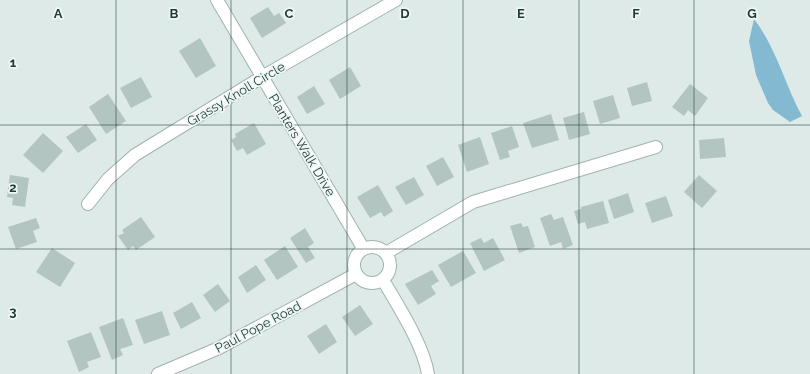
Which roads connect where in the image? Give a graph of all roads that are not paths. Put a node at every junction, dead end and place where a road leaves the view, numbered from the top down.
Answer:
1 (217, 0) edge
2 (396, 0) edge
3 (262, 77) junction
4 (656, 147) dead end
5 (88, 204) dead end
6 (363, 248) junction
7 (386, 253) junction
8 (356, 274) junction
9 (383, 280) junction
10 (158, 374) edge
11 (428, 374) edge

1 - 3 street, Planters Walk Drive
2 - 3 street, Grassy Knoll Circle
3 - 5 street, Grassy Knoll Circle
3 - 6 street, Planters Walk Drive
4 - 7 street
6 - 7 street
6 - 8 street
7 - 9 street
8 - 9 street
8 - 10 street, Paul Pope Road
9 - 11 street

